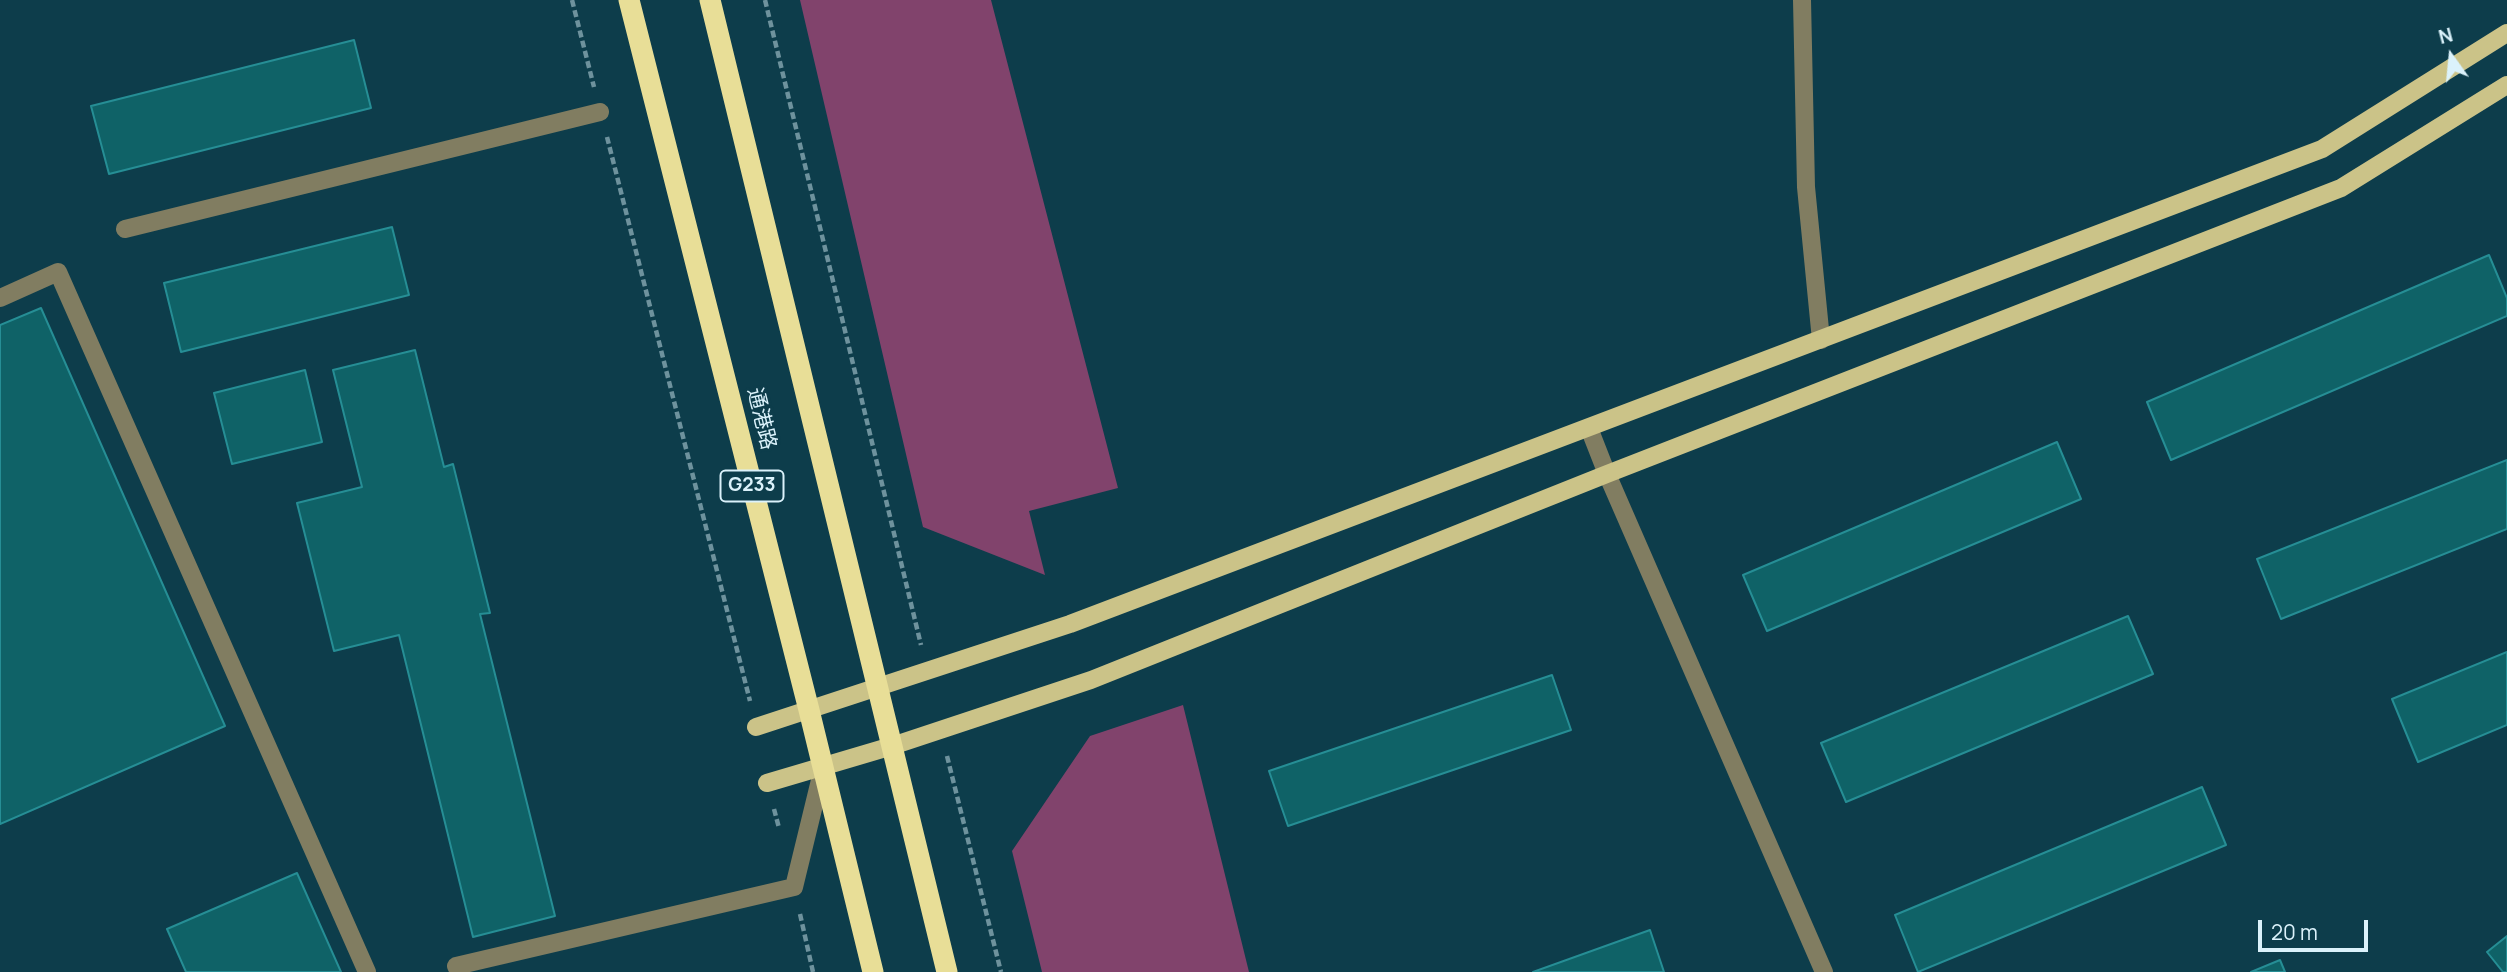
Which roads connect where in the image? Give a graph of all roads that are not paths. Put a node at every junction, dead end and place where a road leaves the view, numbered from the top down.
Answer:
1 (629, 0) edge
2 (710, 0) edge
3 (1802, 0) edge
4 (2507, 33) edge
5 (2507, 85) edge
6 (600, 112) road end
7 (125, 229) dead end
8 (0, 298) edge
9 (1821, 340) junction
10 (1589, 428) junction
11 (1607, 474) junction
12 (877, 688) junction
13 (809, 710) junction
14 (756, 727) road end
15 (892, 746) junction
16 (824, 767) junction
17 (767, 783) road end
18 (367, 972) edge
19 (459, 972) edge
20 (873, 972) edge
21 (947, 972) edge
22 (1824, 972) edge

1 - 13 highway, 通港路 / G233
2 - 12 highway
3 - 9 street
4 - 9 main road
5 - 11 main road
6 - 7 street
8 - 18 street
9 - 10 main road
10 - 11 street
10 - 12 main road
11 - 15 main road
11 - 22 street
12 - 13 main road
12 - 15 highway
13 - 14 main road
13 - 16 highway, 通港路 / G233
15 - 16 main road
15 - 21 highway
16 - 17 main road
16 - 19 street
16 - 20 highway, 通港路 / G233

